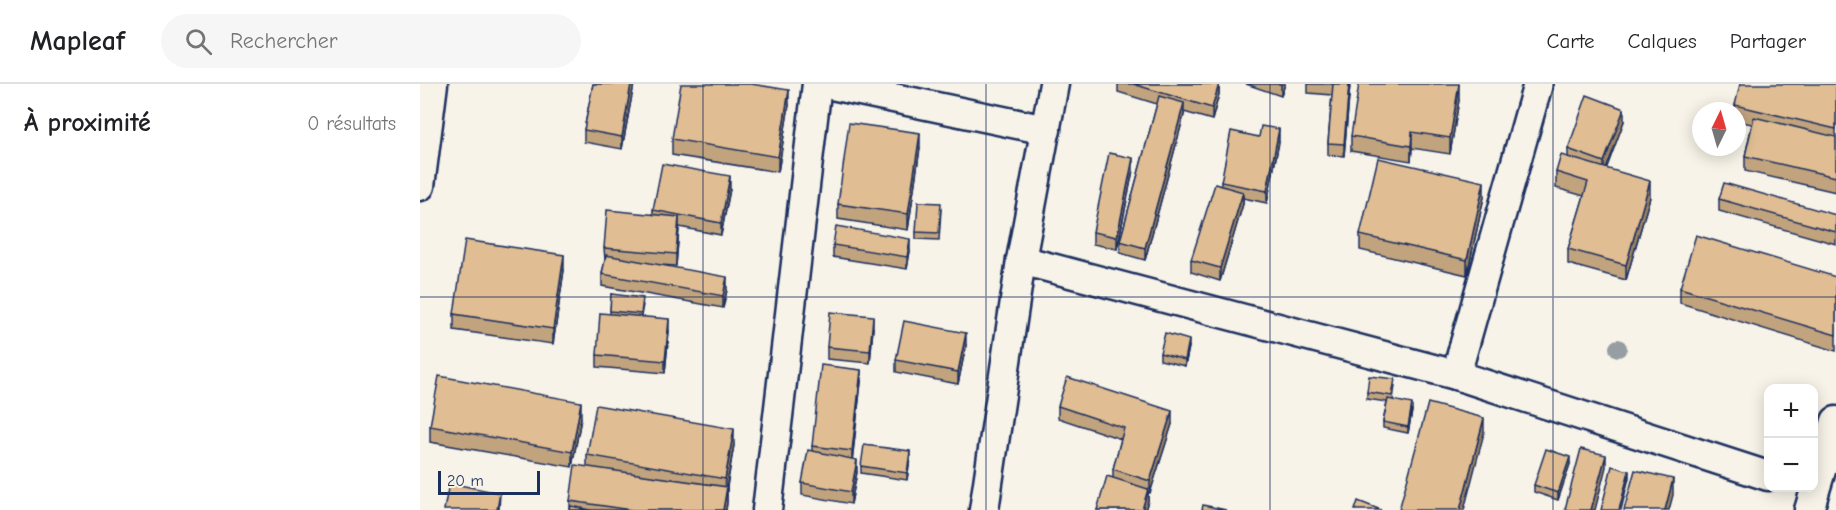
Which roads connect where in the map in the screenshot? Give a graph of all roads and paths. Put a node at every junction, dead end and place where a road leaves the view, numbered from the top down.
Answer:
1 (433, 84) edge
2 (817, 84) edge
3 (827, 84) edge
4 (1054, 84) edge
5 (1539, 84) edge
6 (1046, 130) junction
7 (420, 186) edge
8 (1021, 260) junction
9 (1456, 375) junction
10 (1836, 422) edge
11 (1764, 475) edge
12 (1816, 496) edge
13 (767, 510) edge
14 (984, 510) edge

1 - 7 street
2 - 13 street
3 - 6 street
4 - 6 street
5 - 9 street
6 - 8 street
8 - 9 street
8 - 14 street
9 - 11 street
10 - 12 street

